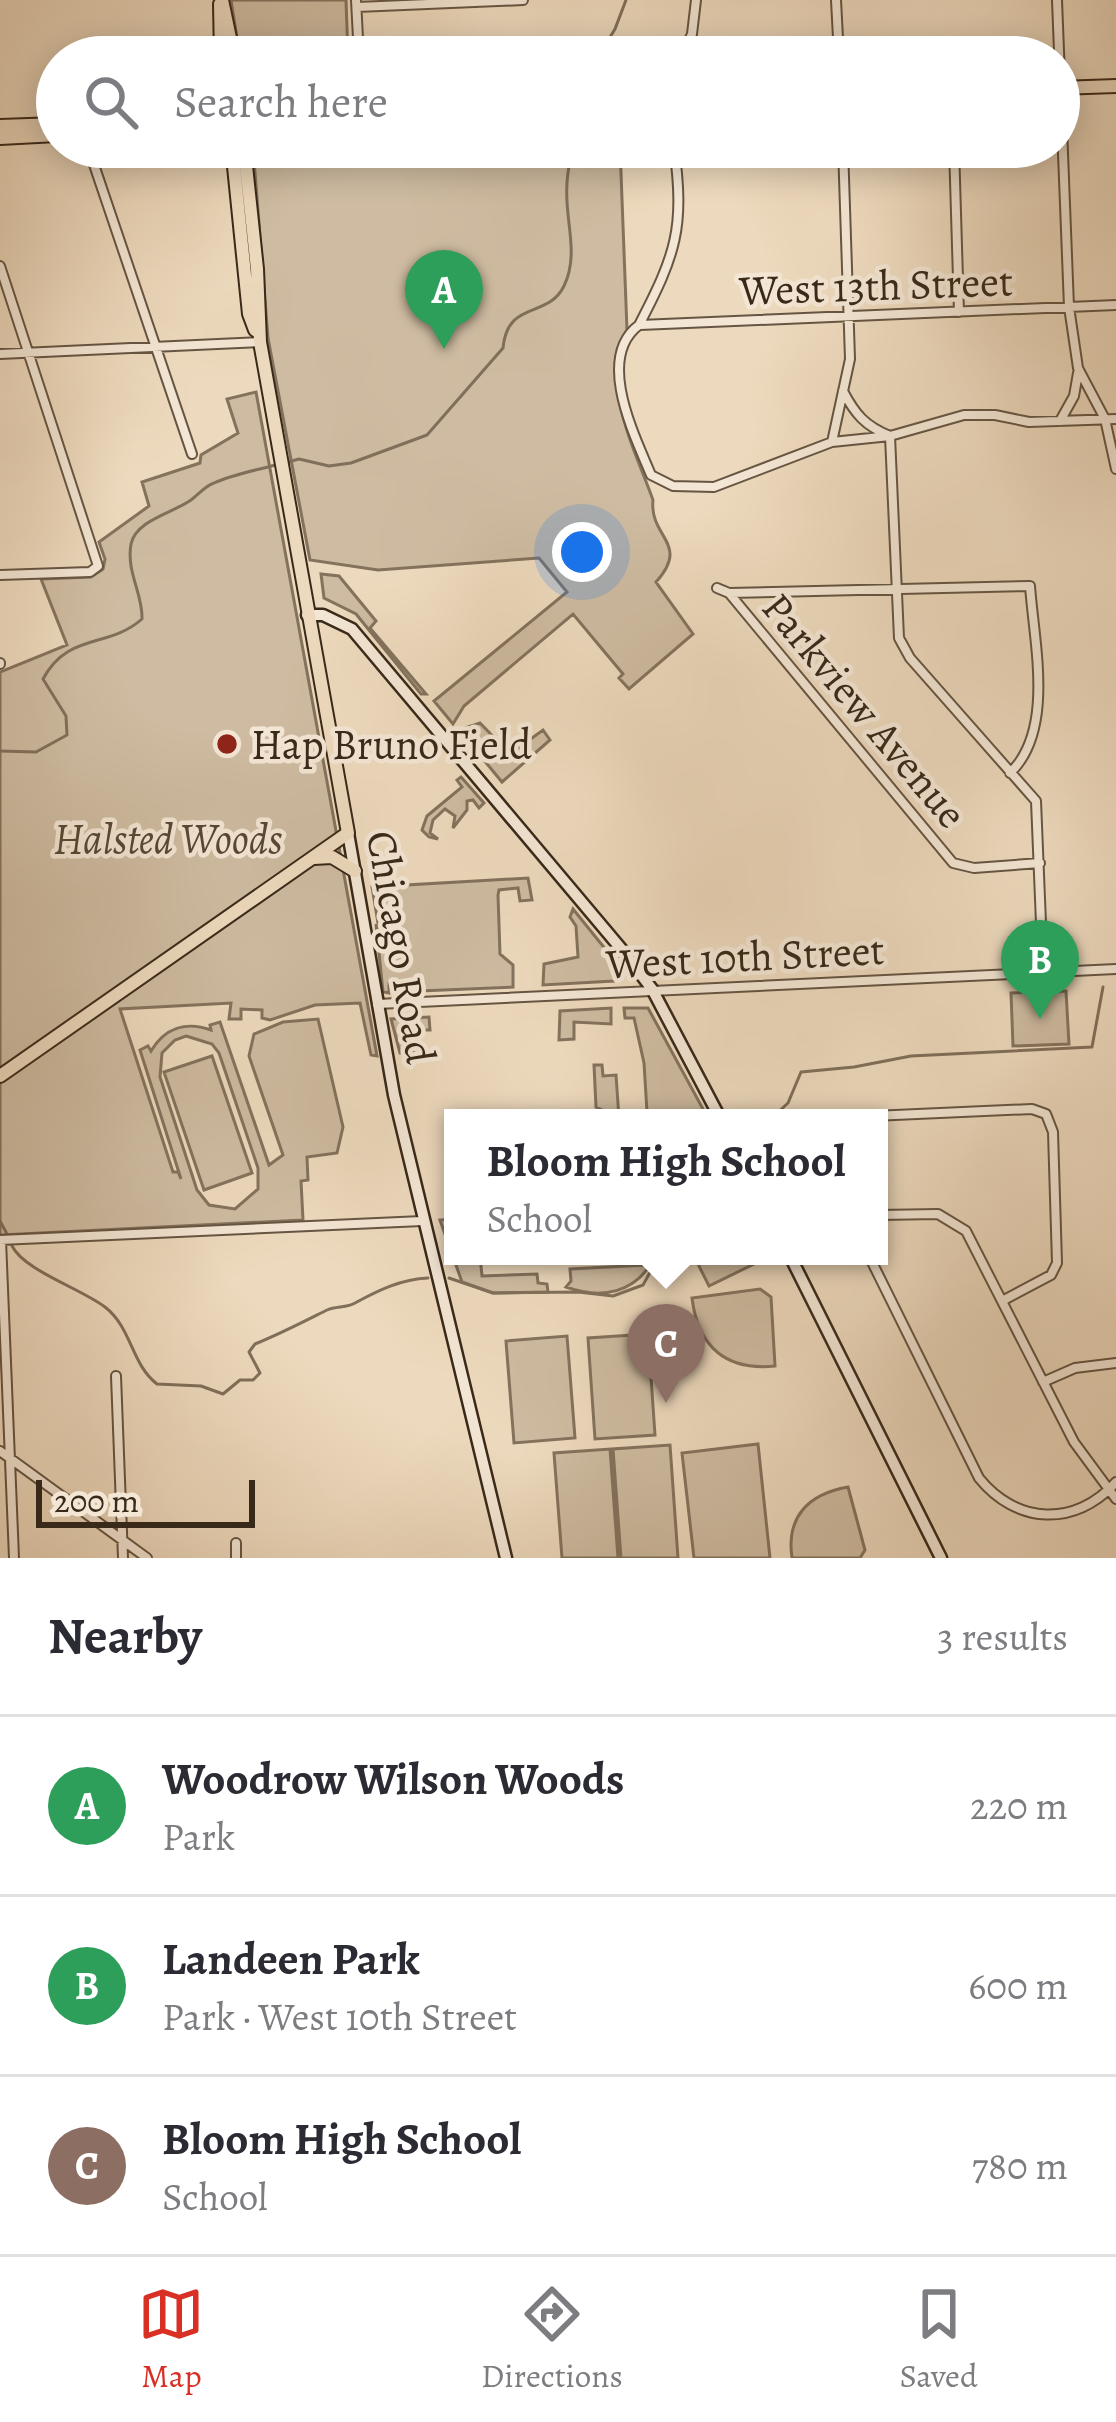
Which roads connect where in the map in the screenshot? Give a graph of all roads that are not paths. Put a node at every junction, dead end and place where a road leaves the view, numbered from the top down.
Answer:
1 (221, 0) edge
2 (523, 0) edge
3 (696, 0) edge
4 (836, 0) edge
5 (1057, 0) edge
6 (356, 4) edge
7 (221, 36) edge
8 (229, 36) edge
9 (358, 36) edge
10 (691, 36) edge
11 (838, 36) edge
12 (1058, 36) edge
13 (1116, 86) edge
14 (1080, 87) edge
15 (36, 125) edge
16 (0, 126) edge
17 (36, 137) edge
18 (0, 138) edge
19 (95, 168) edge
20 (234, 168) edge
21 (246, 168) edge
22 (677, 168) edge
23 (844, 168) edge
24 (955, 168) edge
25 (1064, 168) edge
26 (0, 266) edge
27 (1116, 305) edge
28 (1070, 307) junction
29 (959, 312) junction
30 (848, 316) junction
31 (639, 325) junction
32 (260, 342) junction
33 (156, 348) junction
34 (30, 353) junction
35 (0, 355) edge
36 (1078, 368) junction
37 (843, 391) junction
38 (1110, 419) edge
39 (1060, 421) junction
40 (890, 436) junction
41 (832, 442) junction
42 (191, 454) dead end
43 (1116, 469) edge
44 (0, 575) edge
45 (717, 588) dead end
46 (898, 590) junction
47 (729, 593) junction
48 (308, 615) junction
49 (1010, 773) junction
50 (348, 833) junction
51 (313, 858) junction
52 (1040, 863) junction
53 (355, 871) junction
54 (1116, 969) edge
55 (1043, 972) junction
56 (652, 989) junction
57 (377, 1004) junction
58 (0, 1076) edge
59 (715, 1109) edge
60 (888, 1115) edge
61 (888, 1215) edge
62 (422, 1221) junction
63 (0, 1240) edge
64 (794, 1265) edge
65 (873, 1265) edge
66 (1002, 1301) junction
67 (1116, 1363) edge
68 (116, 1376) dead end
69 (1043, 1382) junction
70 (0, 1451) edge
71 (10, 1458) junction
72 (1114, 1490) edge
73 (123, 1541) junction
74 (236, 1543) dead end
75 (14, 1558) edge
76 (123, 1558) edge
77 (147, 1558) edge
78 (236, 1558) edge
79 (506, 1558) edge
80 (941, 1558) edge

1 - 7 main road
1 - 8 main road
2 - 6 street
3 - 10 street
4 - 11 street
5 - 12 street
6 - 9 street
13 - 14 main road
15 - 16 main road
17 - 18 main road
19 - 33 street
20 - 32 main road, Chicago Road
21 - 32 main road, Chicago Road
22 - 31 street
23 - 30 street
24 - 29 street
25 - 28 street
26 - 34 street
27 - 28 street, West 13th Street
28 - 29 street, West 13th Street
28 - 36 street
29 - 30 street, West 13th Street
30 - 31 street, West 13th Street
30 - 37 street
31 - 41 street
32 - 33 street
32 - 48 main road, Chicago Road
33 - 34 street
33 - 42 street
34 - 35 street
34 - 44 street
36 - 38 street
36 - 39 street
37 - 40 street
37 - 41 street
38 - 39 street
38 - 43 street
39 - 40 street
40 - 41 street
40 - 46 street
45 - 47 street, Parkview Avenue
46 - 47 street
46 - 49 street
46 - 49 street
47 - 52 street, Parkview Avenue
48 - 50 main road, Chicago Road
48 - 56 main road
49 - 52 street
50 - 51 main road
50 - 53 main road, Chicago Road
51 - 53 main road
51 - 58 main road
52 - 55 street
53 - 57 main road, Chicago Road
54 - 55 street, West 10th Street
55 - 56 street, West 10th Street
56 - 57 street, West 10th Street
56 - 59 main road
57 - 62 main road, Chicago Road
60 - 66 street
61 - 66 street
62 - 63 street
62 - 79 main road, Chicago Road
63 - 71 street
64 - 80 main road
65 - 72 street
66 - 69 street
67 - 69 street
68 - 73 street
69 - 72 street
70 - 71 street
71 - 73 street
71 - 75 street
73 - 76 street
73 - 77 street
74 - 78 street

